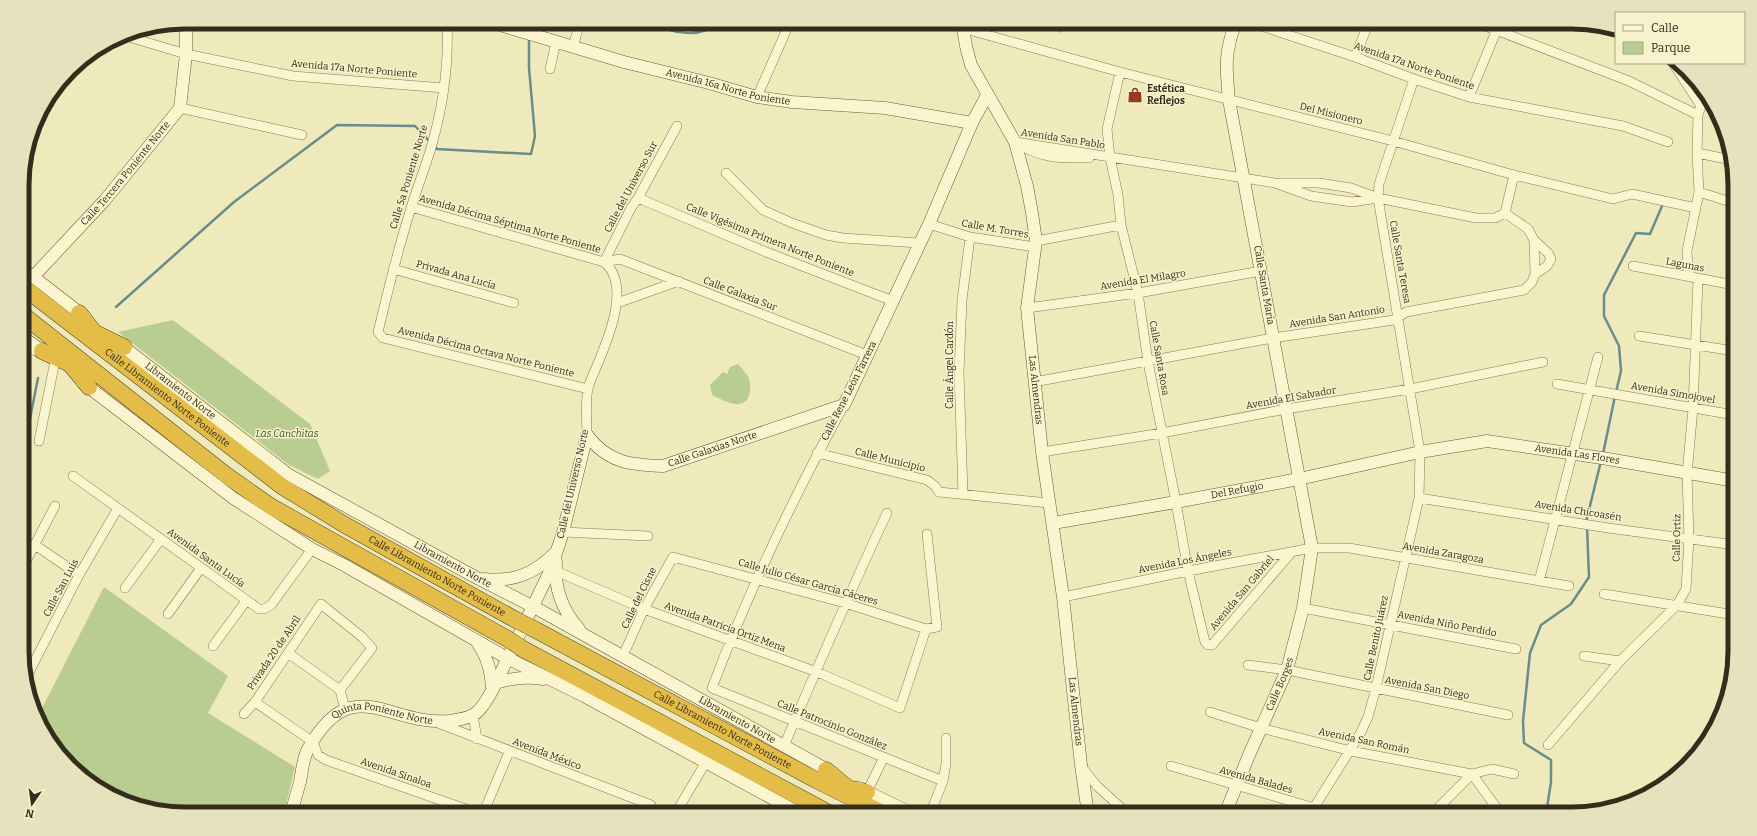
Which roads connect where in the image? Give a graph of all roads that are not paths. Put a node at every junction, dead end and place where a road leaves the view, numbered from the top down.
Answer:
1 (186, 29) edge
2 (447, 29) edge
3 (512, 29) edge
4 (578, 29) edge
5 (787, 29) edge
6 (963, 29) edge
7 (975, 29) edge
8 (1233, 29) edge
9 (1270, 29) edge
10 (1366, 29) edge
11 (1492, 29) edge
12 (1497, 31) junction
13 (132, 38) edge
14 (556, 42) junction
15 (573, 47) junction
16 (186, 54) junction
17 (1355, 57) junction
18 (550, 69) dead end
19 (1120, 72) junction
20 (1679, 72) edge
21 (1414, 79) junction
22 (444, 88) junction
23 (987, 95) junction
24 (757, 97) junction
25 (1469, 97) junction
26 (1229, 100) junction
27 (180, 108) junction
28 (1698, 115) junction
29 (972, 123) junction
30 (677, 126) dead end
31 (302, 136) dead end
32 (1393, 140) junction
33 (1015, 142) junction
34 (1668, 142) dead end
35 (1697, 153) junction
36 (1110, 157) junction
37 (1726, 159) edge
38 (726, 173) dead end
39 (1514, 175) junction
40 (1243, 177) junction
41 (1275, 183) junction
42 (1699, 192) junction
43 (638, 198) junction
44 (1378, 198) junction
45 (1728, 201) edge
46 (411, 207) junction
47 (1696, 208) junction
48 (1505, 213) junction
49 (929, 224) junction
50 (1121, 224) junction
51 (970, 238) junction
52 (1534, 240) junction
53 (919, 243) junction
54 (1036, 244) junction
55 (604, 262) junction
56 (1633, 266) dead end
57 (393, 269) junction
58 (1261, 270) junction
59 (1535, 274) junction
60 (1694, 278) junction
61 (29, 281) edge
62 (679, 281) junction
63 (29, 283) edge
64 (29, 283) edge
65 (1728, 284) edge
66 (1138, 294) junction
67 (893, 301) junction
68 (514, 303) dead end
69 (617, 303) junction
70 (1027, 308) junction
71 (79, 313) junction
72 (60, 316) junction
73 (1399, 317) junction
74 (29, 319) edge
75 (94, 332) junction
76 (50, 335) junction
77 (379, 335) joint
78 (1638, 336) dead end
79 (1273, 338) junction
80 (29, 341) edge
81 (1696, 345) junction
82 (1728, 350) edge
83 (29, 351) edge
84 (42, 351) junction
85 (119, 352) junction
86 (867, 356) junction
87 (1598, 357) dead end
88 (63, 362) junction
89 (1148, 362) junction
90 (1543, 362) dead end
91 (104, 379) junction
92 (1034, 382) junction
93 (1557, 384) dead end
94 (89, 387) joint
95 (588, 389) junction
96 (1410, 389) junction
97 (1590, 390) junction
98 (844, 405) junction
99 (1694, 408) junction
100 (1286, 409) junction
101 (1728, 414) edge
102 (1162, 433) junction
103 (587, 435) junction
104 (39, 441) dead end
105 (1042, 452) junction
106 (1420, 452) junction
107 (817, 453) junction
108 (1572, 454) junction
109 (1687, 474) junction
110 (73, 476) dead end
111 (1299, 479) junction
112 (1728, 480) edge
113 (963, 494) junction
114 (1419, 498) junction
115 (1176, 502) junction
116 (1049, 503) junction
117 (55, 506) dead end
118 (118, 508) junction
119 (886, 513) dead end
120 (1554, 518) junction
121 (1053, 523) junction
122 (563, 532) junction
123 (927, 534) dead end
124 (648, 536) dead end
125 (1689, 538) junction
126 (161, 539) junction
127 (1728, 544) edge
128 (35, 545) junction
129 (1312, 548) junction
130 (312, 549) junction
131 (1291, 553) junction
132 (29, 556) edge
133 (673, 557) joint
134 (1405, 558) junction
135 (201, 568) junction
136 (550, 568) junction
137 (1188, 571) junction
138 (79, 575) junction
139 (477, 578) junction
140 (756, 579) junction
141 (1539, 581) junction
142 (1570, 586) dead end
143 (125, 588) dead end
144 (1604, 594) dead end
145 (1063, 597) junction
146 (246, 601) junction
147 (845, 603) junction
148 (1677, 605) junction
149 (534, 607) junction
150 (1303, 608) junction
151 (644, 609) junction
152 (168, 614) dead end
153 (1728, 614) edge
154 (1390, 624) junction
155 (926, 629) junction
156 (583, 634) junction
157 (730, 640) junction
158 (477, 641) junction
159 (1208, 645) joint
160 (213, 646) dead end
161 (626, 649) dead end
162 (1516, 649) dead end
163 (288, 653) junction
164 (1584, 656) dead end
165 (507, 658) junction
166 (1620, 661) junction
167 (1248, 665) dead end
168 (1287, 670) junction
169 (30, 671) edge
170 (817, 672) junction
171 (552, 680) junction
172 (494, 687) junction
173 (712, 688) joint
174 (1376, 688) junction
175 (340, 690) junction
176 (255, 702) junction
177 (345, 709) junction
178 (1210, 712) dead end
179 (244, 714) dead end
180 (474, 715) junction
181 (1508, 715) dead end
182 (436, 722) junction
183 (794, 722) junction
184 (1261, 728) junction
185 (946, 738) dead end
186 (477, 739) junction
187 (313, 742) junction
188 (1548, 745) dead end
189 (784, 746) junction
190 (1351, 750) junction
191 (509, 752) junction
192 (884, 758) junction
193 (706, 762) junction
194 (1081, 765) junction
195 (1171, 766) dead end
196 (1472, 774) junction
197 (1514, 774) dead end
198 (821, 775) junction
199 (943, 781) junction
200 (1236, 786) junction
201 (867, 799) junction
202 (651, 805) dead end
203 (293, 807) edge
204 (460, 807) edge
205 (486, 807) edge
206 (679, 807) edge
207 (803, 807) edge
208 (803, 807) edge
209 (876, 807) edge
210 (891, 807) edge
211 (933, 807) edge
212 (1087, 807) edge
213 (1120, 807) edge
214 (1228, 807) edge
215 (1300, 807) edge
216 (1315, 807) edge
217 (1439, 807) edge
218 (1496, 807) edge

1 - 16 street
2 - 22 street, Calle 5a Poniente Norte
3 - 14 street, Avenida 16a Norte Poniente
4 - 15 street
5 - 24 street
6 - 23 street, Las Almendras
7 - 19 street, Del Misionero
8 - 26 street, Calle Santa María
9 - 17 street, Avenida 17a Norte Poniente
10 - 17 street
11 - 12 street
12 - 25 street
12 - 28 street
13 - 16 street, Avenida 17a Norte Poniente
14 - 15 street, Avenida 16a Norte Poniente
14 - 18 street
15 - 24 street, Avenida 16a Norte Poniente
16 - 22 street, Avenida 17a Norte Poniente
16 - 27 street
17 - 21 street, Avenida 17a Norte Poniente
19 - 26 street, Del Misionero
19 - 36 street, Calle Santa Rosa
20 - 28 street, Calle Ortiz
21 - 25 street, Avenida 17a Norte Poniente
21 - 32 street, Calle Santa Teresa
22 - 46 street, Calle 5a Poniente Norte
23 - 29 street, Calle Rene León Farrera
23 - 33 street, Las Almendras
24 - 29 street, Avenida 16a Norte Poniente
25 - 34 street, Avenida 17a Norte Poniente
26 - 32 street, Del Misionero
26 - 40 street, Calle Santa María
27 - 31 street
27 - 61 street, Calle Tercera Poniente Norte
28 - 35 street, Calle Ortiz
29 - 49 street, Calle Rene León Farrera
30 - 43 street, Calle del Universo Sur
32 - 39 street, Del Misionero
32 - 44 street, Calle Santa Teresa
33 - 36 street, Avenida San Pablo
33 - 54 street, Las Almendras
35 - 37 street
35 - 42 street, Calle Ortiz
36 - 40 street, Avenida San Pablo
36 - 50 street, Calle Santa Rosa
38 - 53 street
39 - 47 street, Del Misionero
39 - 48 street
40 - 41 street, Avenida San Pablo
40 - 58 street, Calle Santa María
41 - 44 street, Avenida San Pablo
41 - 44 street, Avenida San Pablo
42 - 45 street
42 - 47 street, Calle Ortiz
43 - 55 street, Calle del Universo Sur
43 - 67 street, Calle Vigésima Primera Norte Poniente
44 - 48 street, Avenida San Pablo
44 - 73 street, Calle Santa Teresa
46 - 55 street, Avenida Décima Séptima Norte Poniente
46 - 57 street, Calle 5a Poniente Norte
47 - 60 street, Calle Ortiz
48 - 52 street
49 - 51 street, Calle M. Torres
49 - 53 street, Calle Rene León Farrera
50 - 54 street, Calle M. Torres
50 - 66 street, Calle Santa Rosa
51 - 54 street, Calle M. Torres
51 - 113 street, Calle Ángel Cardón
52 - 59 street
52 - 59 street
53 - 67 street, Calle Rene León Farrera
54 - 70 street, Las Almendras
55 - 62 street, Calle Galaxia Sur
55 - 69 street
56 - 60 street, Lagunas
57 - 68 street, Privada Ana Lucía
57 - 77 street, Calle 5a Poniente Norte
58 - 66 street, Avenida El Milagro
58 - 79 street, Calle Santa María
59 - 73 street, Avenida San Antonio
60 - 65 street, Lagunas
60 - 81 street, Calle Ortiz
62 - 69 street
62 - 86 street, Calle Galaxia Sur
63 - 71 street, Libramiento Norte
64 - 72 highway, Calle Libramiento Norte Poniente
66 - 70 street, Avenida El Milagro
66 - 89 street, Calle Santa Rosa
67 - 86 street, Calle Rene León Farrera
69 - 95 street, Calle del Universo Norte
70 - 92 street, Las Almendras
71 - 75 highway
71 - 85 street, Libramiento Norte
72 - 75 highway
72 - 85 highway, Calle Libramiento Norte Poniente
73 - 79 street, Avenida San Antonio
73 - 96 street, Calle Santa Teresa
74 - 76 highway
75 - 85 highway
76 - 88 highway
76 - 91 highway
77 - 95 street, Avenida Décima Octava Norte Poniente
78 - 81 street
79 - 89 street, Avenida San Antonio
79 - 100 street, Calle Santa María
80 - 84 street
81 - 82 street
81 - 99 street, Calle Ortiz
83 - 84 street
84 - 88 highway
85 - 139 street, Libramiento Norte
85 - 198 highway, Calle Libramiento Norte Poniente, bridge
86 - 98 street, Calle Rene León Farrera
87 - 97 street
88 - 91 highway
88 - 94 highway
88 - 104 street
89 - 92 street, Avenida San Antonio
89 - 102 street, Calle Santa Rosa
90 - 96 street, Avenida El Salvador
91 - 207 highway, bridge
92 - 105 street, Las Almendras
93 - 97 street, Avenida Simojovel
94 - 130 street
95 - 103 street, Calle del Universo Norte
96 - 100 street, Avenida El Salvador
96 - 106 street, Calle Santa Teresa
97 - 99 street, Avenida Simojovel
97 - 108 street
98 - 103 street, Calle Galaxias Norte
98 - 107 street, Calle Rene León Farrera
99 - 101 street, Avenida Simojovel
99 - 109 street, Calle Ortiz
100 - 102 street, Avenida El Salvador
100 - 111 street, Calle Santa María
102 - 105 street, Avenida El Salvador
102 - 115 street, Calle Santa Rosa
103 - 122 street, Calle del Universo Norte
105 - 116 street, Las Almendras
106 - 108 street, Avenida Las Flores
106 - 111 street, Del Refugio
106 - 114 street, Calle Benito Juárez
107 - 113 street, Calle Municipio
107 - 140 street, Calle Rene León Farrera
108 - 109 street, Avenida Las Flores
108 - 120 street
109 - 112 street, Avenida Las Flores
109 - 125 street, Calle Ortiz
110 - 118 street, Avenida Santa Lucía
111 - 115 street, Del Refugio
111 - 129 street, Calle Santa María
113 - 116 street, Calle Municipio
114 - 120 street, Avenida Chicoasén
114 - 134 street, Calle Benito Juárez
115 - 121 street, Del Refugio
115 - 137 street, Calle Santa Rosa
116 - 121 street, Las Almendras
117 - 128 street
118 - 126 street, Avenida Santa Lucía
118 - 138 street, Calle San Luis
119 - 147 street
120 - 125 street, Avenida Chicoasén
120 - 141 street
121 - 145 street, Las Almendras
122 - 124 street
122 - 136 street, Calle del Universo Norte
123 - 155 street, Calle Julio César García Cáceres
125 - 127 street, Avenida Chicoasén
125 - 148 street, Calle Ortiz
126 - 135 street, Avenida Santa Lucía
126 - 143 street
128 - 132 street
128 - 138 street
129 - 131 street, Avenida Los Ángeles
129 - 134 street, Avenida Zaragoza
129 - 150 street, Calle Borges
130 - 146 street, Avenida Santa Lucía
130 - 158 street
131 - 137 street, Avenida Los Ángeles
131 - 159 street, Avenida San Gabriel
133 - 140 street, Calle Julio César García Cáceres
133 - 151 street, Calle del Cisne
134 - 141 street, Avenida Zaragoza
134 - 154 street, Calle Benito Juárez
135 - 146 street, Avenida Santa Lucía
135 - 152 street
136 - 139 street
136 - 149 street, Calle del Universo Norte
136 - 151 street, Avenida Patricia Ortiz Mena
136 - 156 street
137 - 145 street, Avenida Los Ángeles
137 - 159 street, Calle Santa Rosa
138 - 169 street, Calle San Luis
139 - 149 street, Libramiento Norte
140 - 147 street, Calle Julio César García Cáceres
140 - 157 street, Calle Rene León Farrera
141 - 142 street, Avenida Zaragoza
144 - 148 street
145 - 194 street, Las Almendras
146 - 160 street
147 - 155 street, Calle Julio César García Cáceres
147 - 170 street
148 - 153 street
148 - 166 street, Calle Ortiz
149 - 156 street, Libramiento Norte
149 - 165 street, Calle del Universo Norte
150 - 154 street, Avenida Niño Perdido
150 - 168 street, Calle Borges
151 - 157 street, Avenida Patricia Ortiz Mena
151 - 161 street, Calle del Cisne
154 - 162 street, Avenida Niño Perdido
154 - 174 street, Calle Benito Juárez
155 - 170 street, Avenida Patricia Ortiz Mena
156 - 189 street, Libramiento Norte
157 - 170 street, Avenida Patricia Ortiz Mena
157 - 173 street, Calle Rene León Farrera
158 - 165 street
158 - 172 street
163 - 175 street
163 - 175 street, Privada 20 de Abril
163 - 176 street, Privada 20 de Abril
164 - 166 street
165 - 171 street
165 - 172 street
166 - 188 street, Calle Ortiz
167 - 168 street, Avenida San Diego
168 - 174 street, Avenida San Diego
168 - 184 street, Calle Borges
170 - 183 street
171 - 172 street
171 - 193 street
172 - 180 street
173 - 183 street, Calle Patrocinio González
174 - 181 street, Avenida San Diego
174 - 190 street, Calle Benito Juárez
175 - 177 street
176 - 179 street, Privada 20 de Abril
176 - 187 street
177 - 182 street, Quinta Poniente Norte
177 - 187 street, Quinta Poniente Norte
178 - 184 street, Avenida San Román
180 - 182 street, Quinta Poniente Norte
180 - 186 street
182 - 186 street, Avenida México
183 - 189 street
183 - 192 street, Calle Patrocinio González
184 - 190 street, Avenida San Román
184 - 200 street, Calle Borges
185 - 199 street
186 - 191 street, Avenida México
187 - 203 street, Quinta Poniente Norte
187 - 204 street, Avenida Sinaloa
189 - 198 street, Libramiento Norte
190 - 196 street, Avenida San Román
190 - 216 street, Calle Benito Juárez
191 - 202 street, Avenida México
191 - 205 street
192 - 199 street, Calle Patrocinio González
192 - 201 street
193 - 206 street
193 - 208 street
194 - 212 street, Las Almendras
194 - 213 street
195 - 200 street, Avenida Balades
196 - 197 street, Avenida San Román
196 - 217 street
196 - 218 street
198 - 201 highway, Calle Libramiento Norte Poniente
198 - 201 highway
199 - 211 street
200 - 214 street, Calle Borges
200 - 215 street, Avenida Balades
201 - 209 highway, Calle Libramiento Norte Poniente
201 - 210 street

